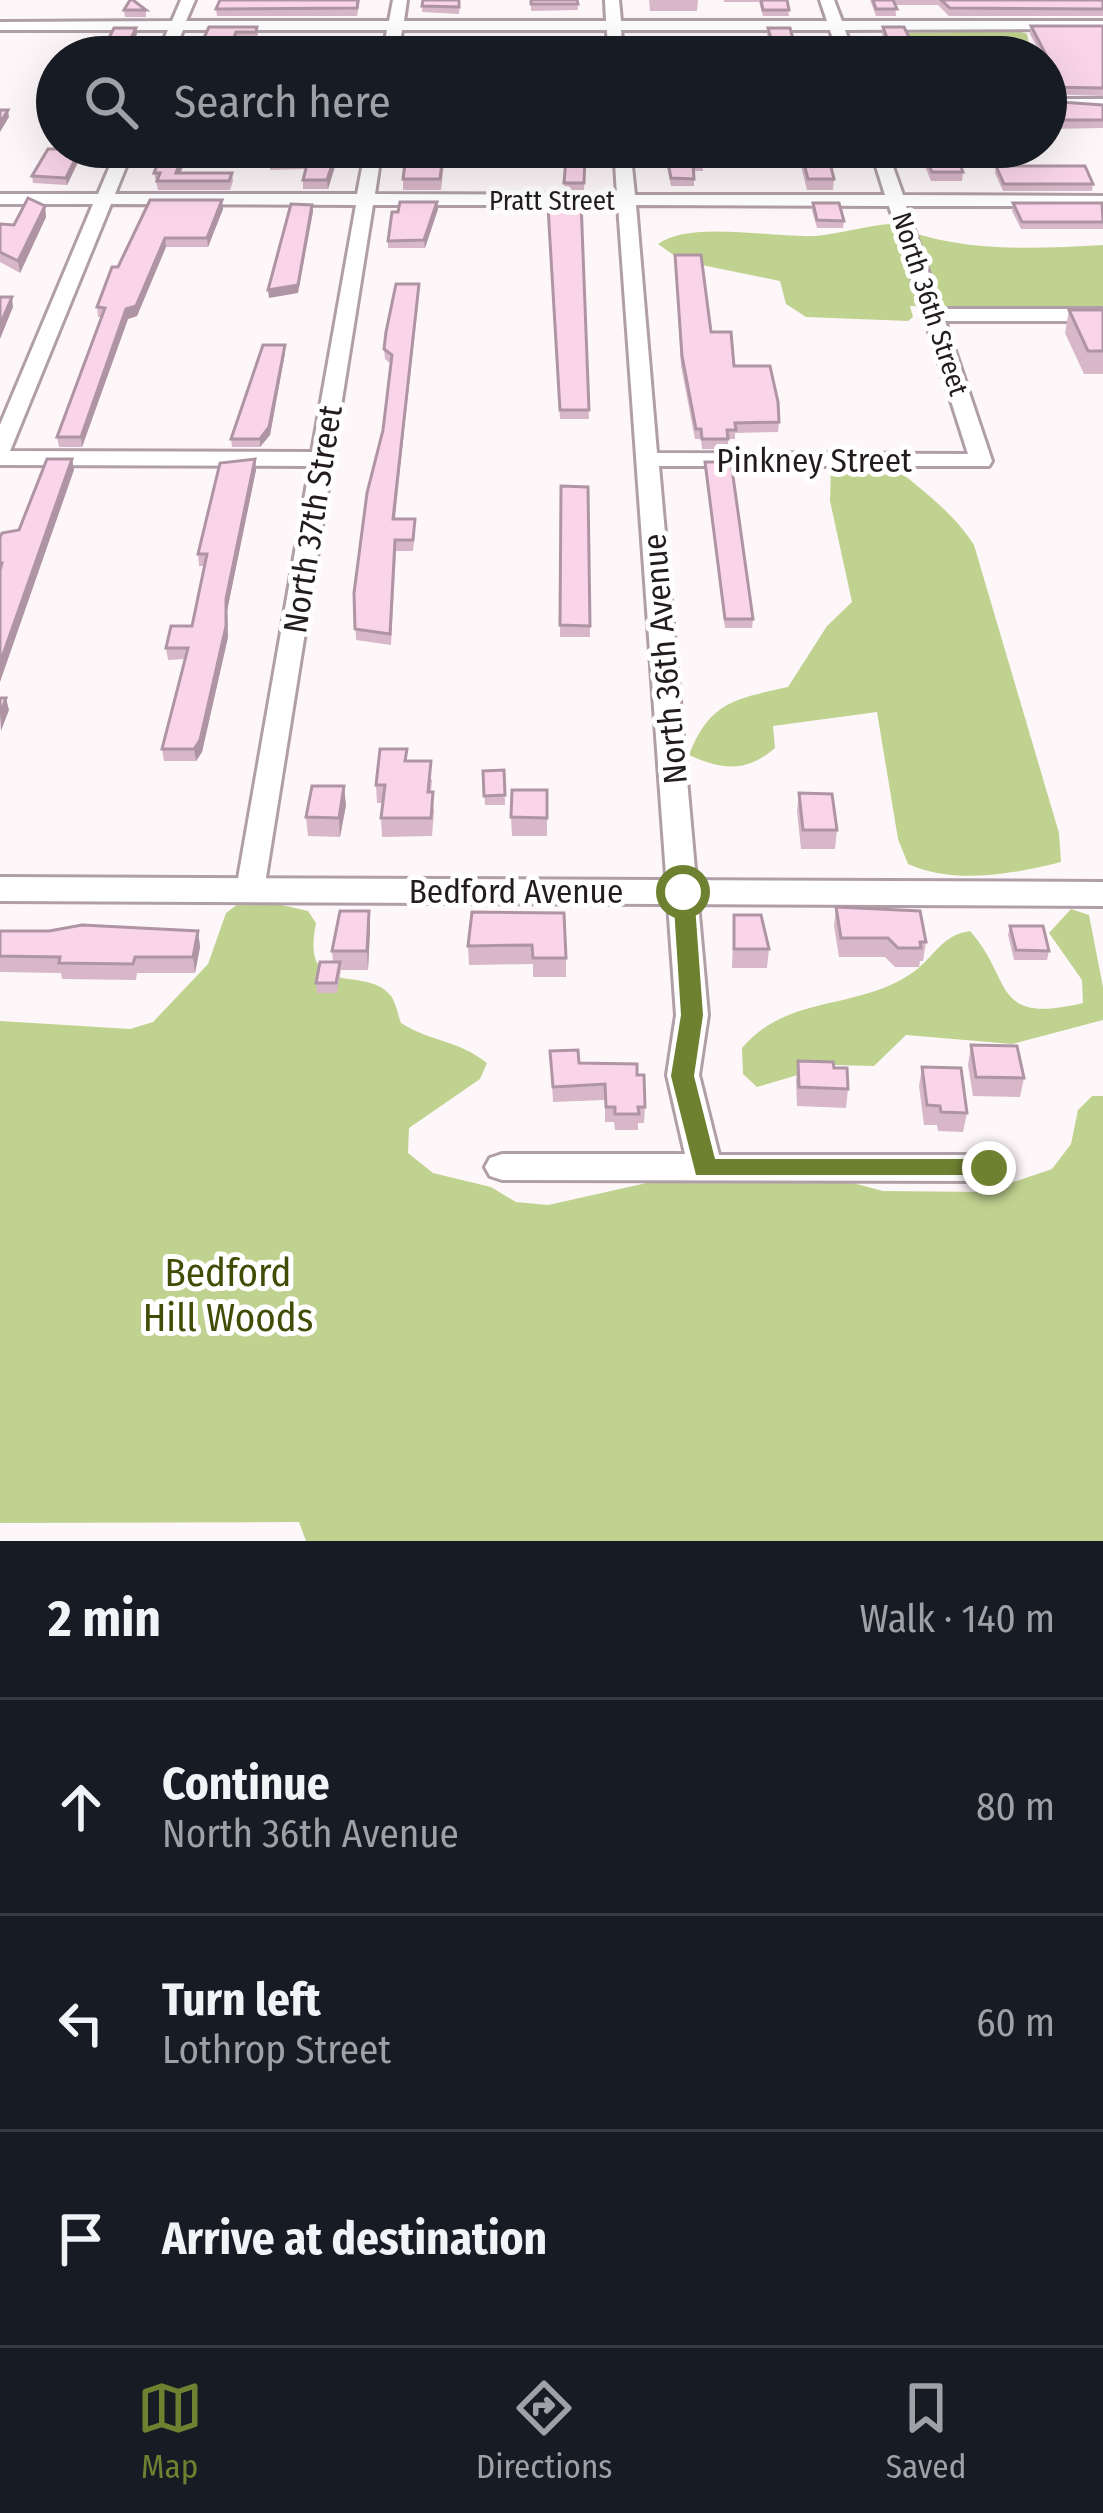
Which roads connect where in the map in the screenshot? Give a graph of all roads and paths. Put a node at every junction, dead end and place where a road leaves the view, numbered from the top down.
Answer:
1 (188, 0) edge
2 (400, 0) edge
3 (612, 0) edge
4 (827, 0) edge
5 (0, 26) edge
6 (177, 26) junction
7 (395, 26) junction
8 (836, 26) junction
9 (1103, 26) edge
10 (614, 27) junction
11 (173, 36) edge
12 (393, 36) edge
13 (615, 36) edge
14 (840, 36) edge
15 (1067, 104) edge
16 (1103, 104) edge
17 (117, 168) edge
18 (370, 168) edge
19 (624, 168) edge
20 (885, 168) edge
21 (0, 199) edge
22 (104, 199) junction
23 (364, 200) junction
24 (626, 201) junction
25 (896, 201) junction
26 (1103, 201) edge
27 (933, 315) junction
28 (1103, 315) edge
29 (0, 454) edge
30 (322, 459) junction
31 (647, 460) junction
32 (981, 461) joint
33 (0, 889) edge
34 (250, 890) junction
35 (683, 892) junction
36 (1103, 894) edge
37 (502, 1168) dead end
38 (705, 1168) junction
39 (989, 1168) dead end

1 - 6 street
2 - 7 street
3 - 10 street
4 - 8 street
5 - 6 street
6 - 7 street
6 - 11 street
7 - 10 street
7 - 12 street
8 - 9 street
8 - 10 street
8 - 14 street
10 - 13 street
15 - 16 street
17 - 22 street
18 - 23 street, North 37th Street
19 - 24 street, North 36th Avenue
20 - 25 street, North 36th Street
21 - 22 street, Pratt Street
22 - 23 street, Pratt Street
22 - 29 street
23 - 24 street, Pratt Street
23 - 30 street, North 37th Street
24 - 25 street, Pratt Street
24 - 31 street, North 36th Avenue
25 - 26 street, Pratt Street
25 - 27 street, North 36th Street
27 - 28 street
27 - 32 street, North 36th Street
29 - 30 street
30 - 34 street, North 37th Street
31 - 32 street, Pinkney Street
31 - 35 street, North 36th Avenue
33 - 34 street, Bedford Avenue
34 - 35 street, Bedford Avenue
35 - 36 street, Bedford Avenue
35 - 38 street, North 36th Avenue
37 - 38 street
38 - 39 street

